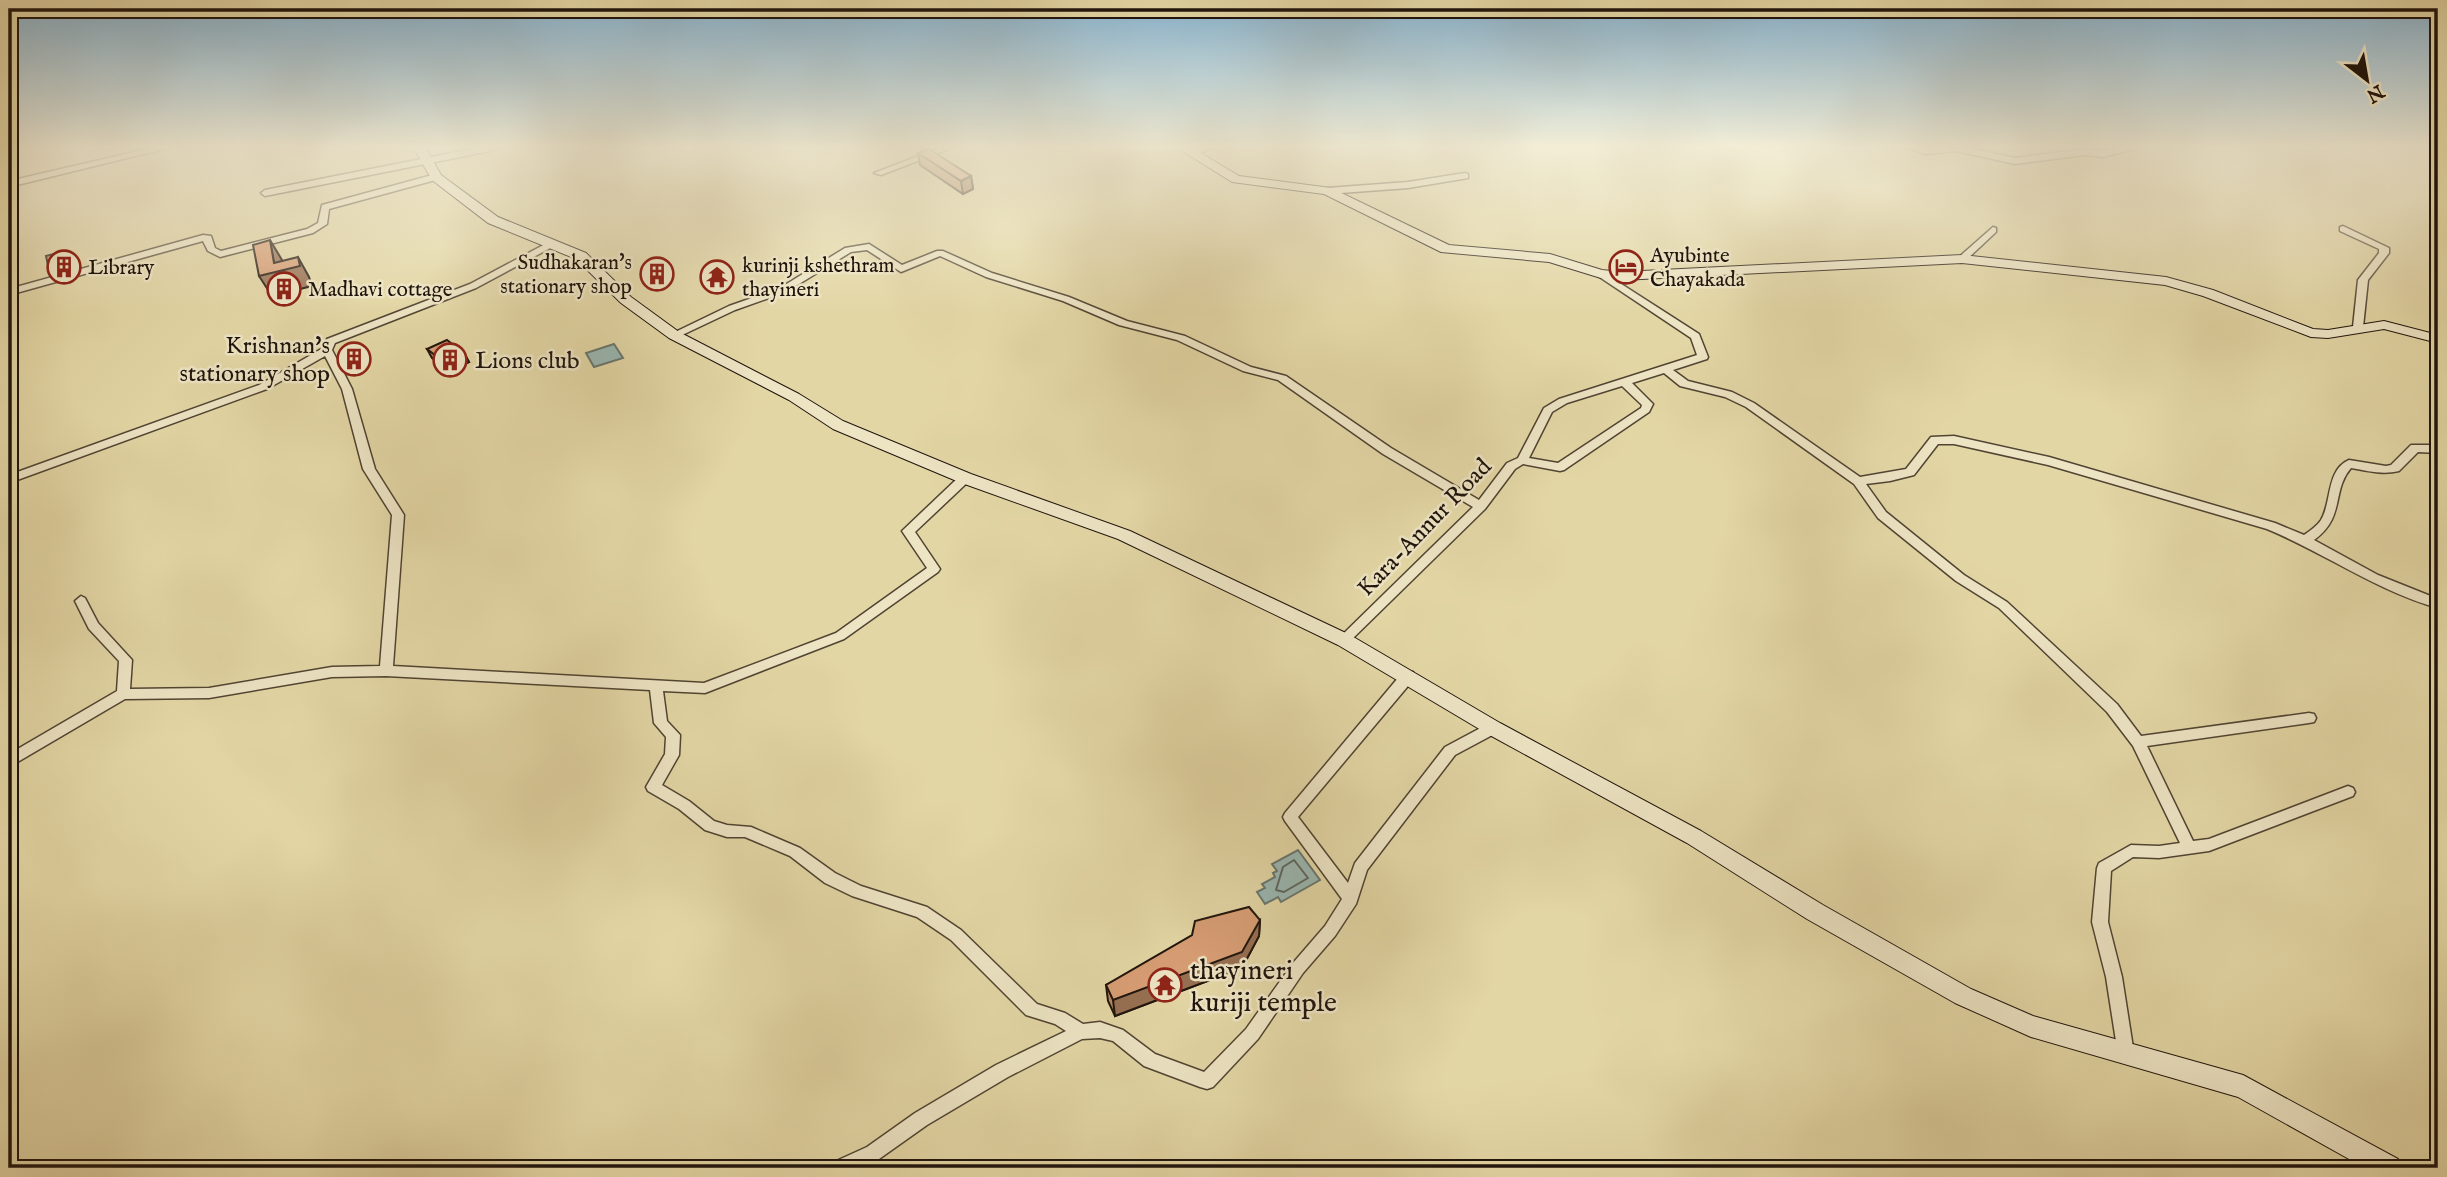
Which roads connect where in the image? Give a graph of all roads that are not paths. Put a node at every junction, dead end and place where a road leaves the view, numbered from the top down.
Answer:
1 (344, 202) edge
2 (470, 202) edge
3 (1349, 202) edge
4 (2343, 229) dead end
5 (1993, 230) dead end
6 (551, 244) junction
7 (1962, 259) junction
8 (1601, 274) junction
9 (9, 292) edge
10 (2358, 327) junction
11 (674, 335) junction
12 (2438, 339) edge
13 (327, 350) junction
14 (1667, 370) junction
15 (1624, 382) junction
16 (2438, 449) edge
17 (1522, 460) junction
18 (965, 478) junction
19 (9, 479) edge
20 (1858, 481) junction
21 (1481, 506) junction
22 (2305, 540) junction
23 (81, 601) dead end
24 (2438, 604) edge
25 (1344, 640) junction
26 (386, 671) junction
27 (1408, 676) junction
28 (656, 685) junction
29 (123, 694) junction
30 (2309, 718) dead end
31 (1493, 728) junction
32 (2138, 743) junction
33 (9, 761) edge
34 (2348, 792) dead end
35 (2189, 847) junction
36 (1351, 899) junction
37 (1081, 1032) junction
38 (2126, 1054) junction
39 (840, 1168) edge
40 (2389, 1168) edge

1 - 9 street
2 - 6 main road
3 - 8 main road
4 - 10 street
5 - 7 street
6 - 11 main road
6 - 13 street
7 - 8 main road
7 - 10 main road
8 - 14 street
10 - 12 main road
11 - 18 main road
11 - 21 street
13 - 19 street
13 - 26 street
14 - 15 street
14 - 20 street
15 - 17 street
15 - 17 street, Kara-Annur Road
16 - 22 street
17 - 21 street, Kara-Annur Road
18 - 25 main road
18 - 28 street
20 - 22 street
20 - 32 street
21 - 25 street, Kara-Annur Road
22 - 24 street
23 - 29 street
25 - 27 main road
26 - 28 street
26 - 29 street
27 - 31 main road
27 - 36 street
28 - 37 street
29 - 33 street
30 - 32 street
31 - 36 street
31 - 38 main road
32 - 35 street
34 - 35 street
35 - 38 street
36 - 37 street
37 - 39 street
38 - 40 main road

